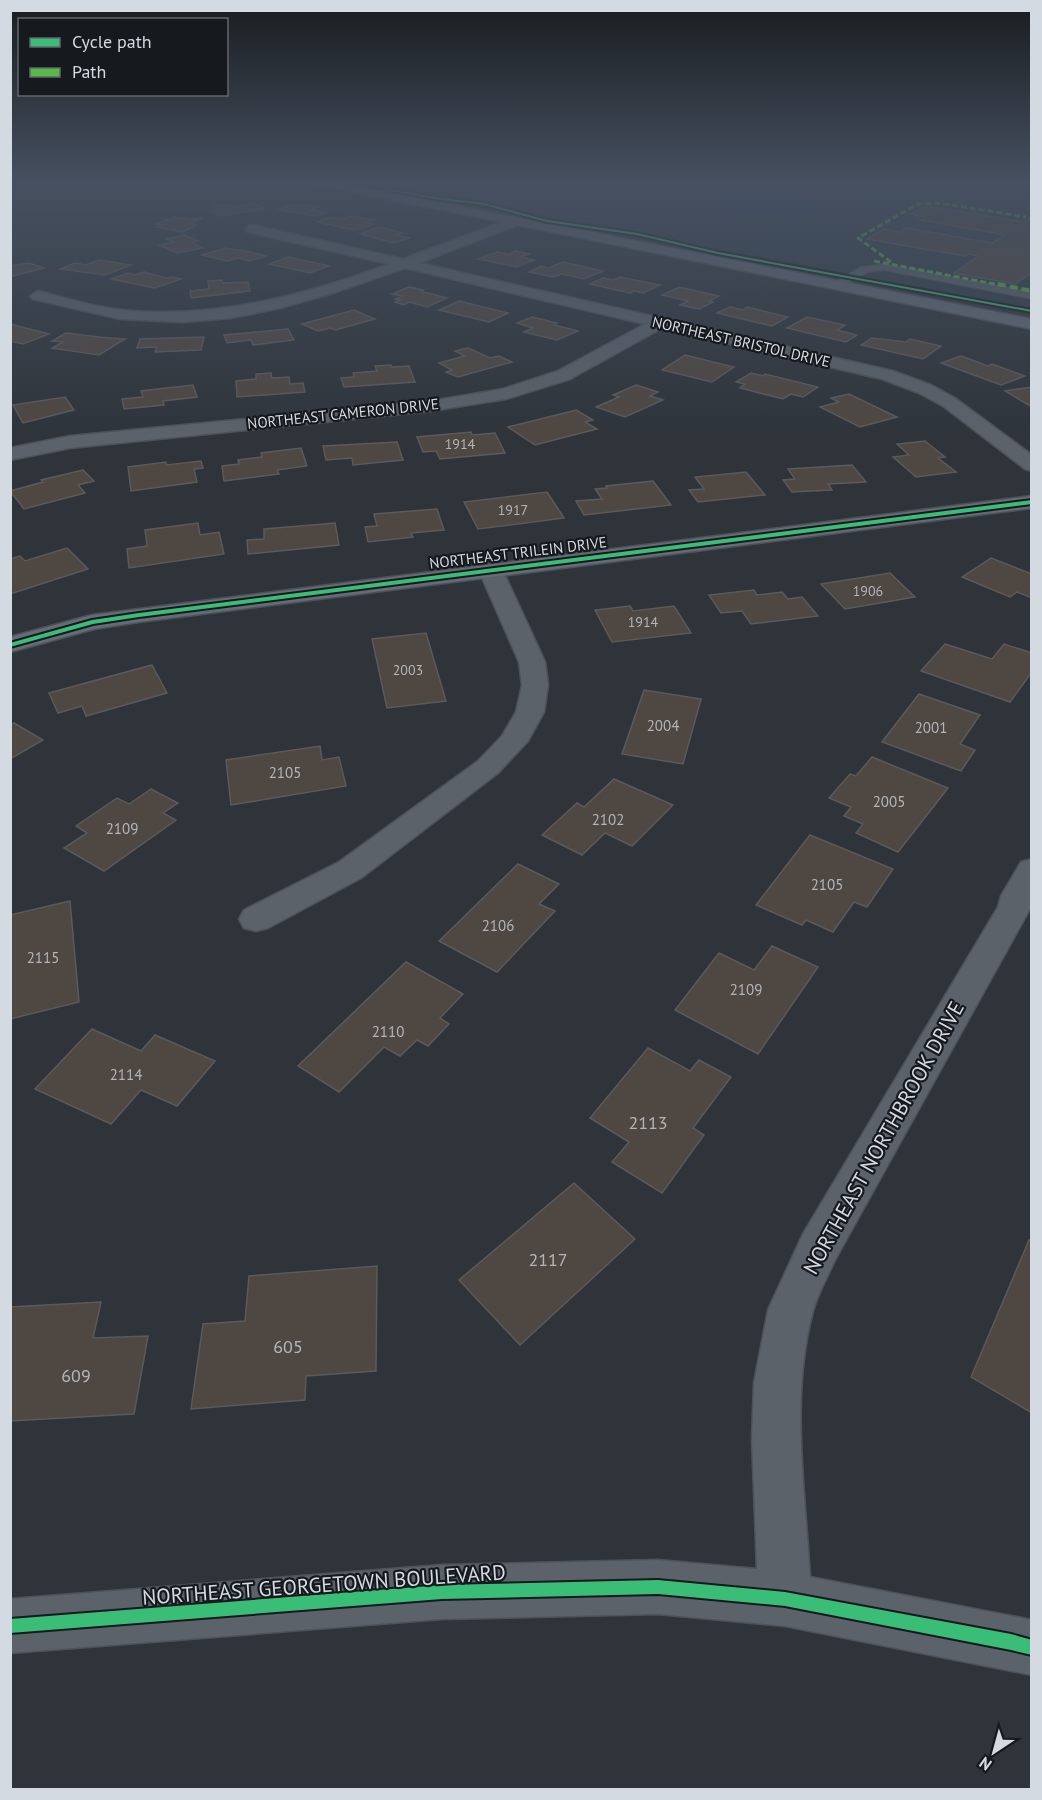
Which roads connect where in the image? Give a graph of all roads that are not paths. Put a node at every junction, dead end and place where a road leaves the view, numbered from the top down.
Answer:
1 (393, 266) edge
2 (414, 266) edge
3 (740, 266) edge
4 (835, 285) junction
5 (38, 296) dead end
6 (1032, 296) edge
7 (660, 323) junction
8 (1032, 324) edge
9 (10, 454) edge
10 (1032, 465) edge
11 (1032, 502) edge
12 (491, 571) junction
13 (10, 645) edge
14 (1032, 870) edge
15 (256, 919) dead end
16 (785, 1599) junction
17 (10, 1626) edge
18 (1032, 1648) edge

1 - 5 street
2 - 7 street, NORTHEAST BRISTOL DRIVE
3 - 4 main road
4 - 6 lane
4 - 8 main road
7 - 9 street, NORTHEAST CAMERON DRIVE
7 - 10 street, NORTHEAST BRISTOL DRIVE
11 - 12 main road, NORTHEAST TRILEIN DRIVE
12 - 13 main road, NORTHEAST TRILEIN DRIVE
12 - 15 street
14 - 16 street, NORTHEAST NORTHBROOK DRIVE
16 - 17 street, NORTHEAST GEORGETOWN BOULEVARD
16 - 18 street, NORTHEAST GEORGETOWN BOULEVARD

